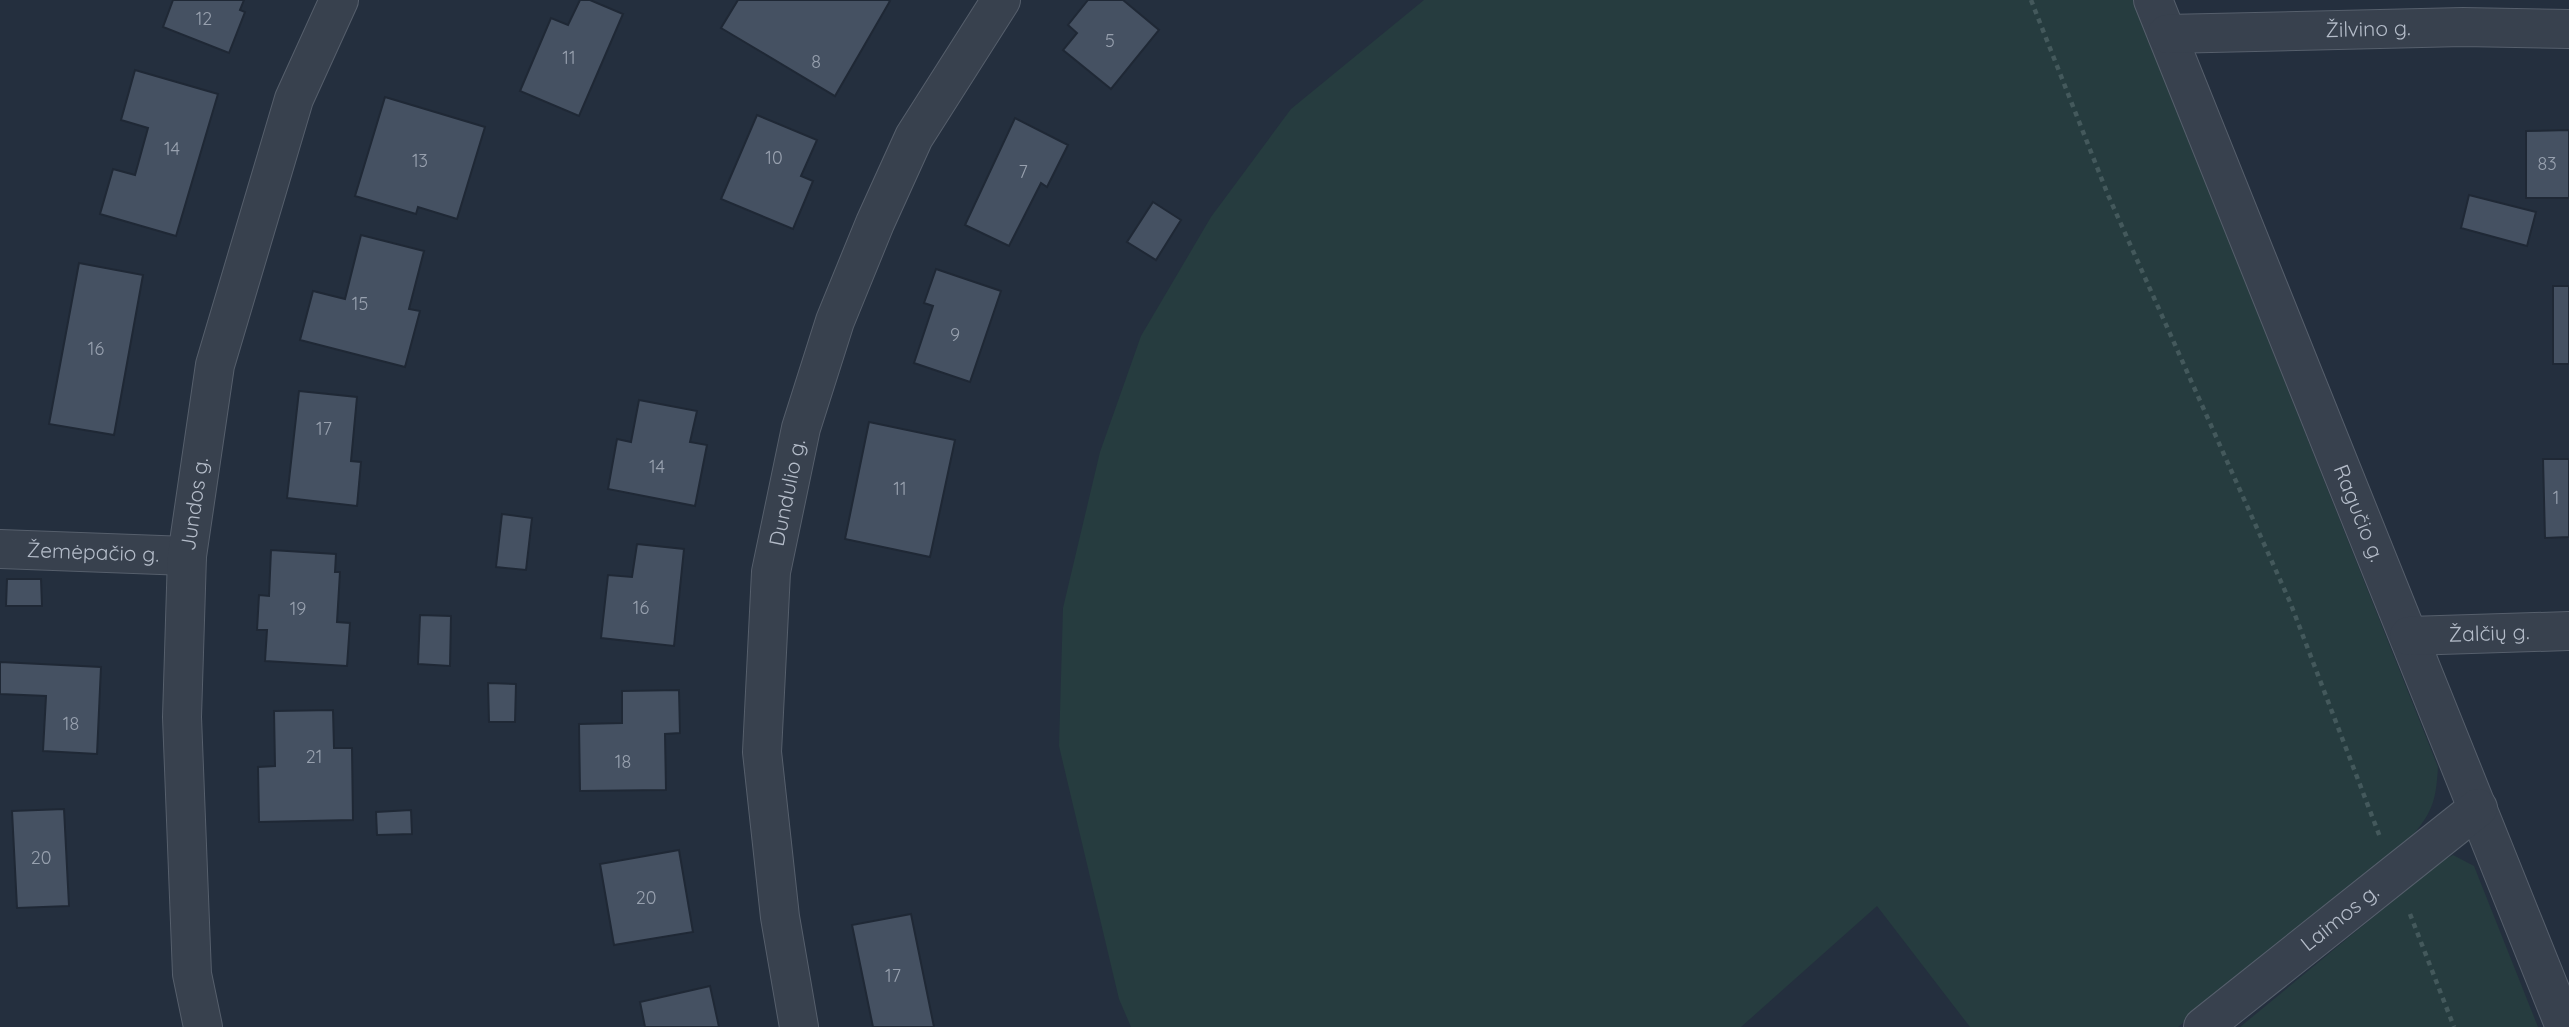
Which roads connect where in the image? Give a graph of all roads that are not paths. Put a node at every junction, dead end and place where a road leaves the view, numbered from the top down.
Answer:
1 (339, 0) edge
2 (1001, 0) edge
3 (2462, 14) edge
4 (2160, 17) edge
5 (2569, 29) edge
6 (0, 550) edge
7 (187, 555) junction
8 (2569, 631) edge
9 (2409, 636) junction
10 (2478, 808) junction
11 (203, 1027) edge
12 (799, 1027) edge
13 (2203, 1027) edge
14 (2565, 1027) edge

1 - 7 street, Jundos g.
2 - 12 street, Dundulio g.
3 - 4 street, Žilvino g.
3 - 5 street, Žilvino g.
4 - 9 street, Ragučio g.
6 - 7 street, Žemėpačio g.
7 - 11 street, Jundos g.
8 - 9 street, Žalčių g.
9 - 10 street, Ragučio g.
10 - 13 street, Laimos g.
10 - 14 street, Ragučio g.

